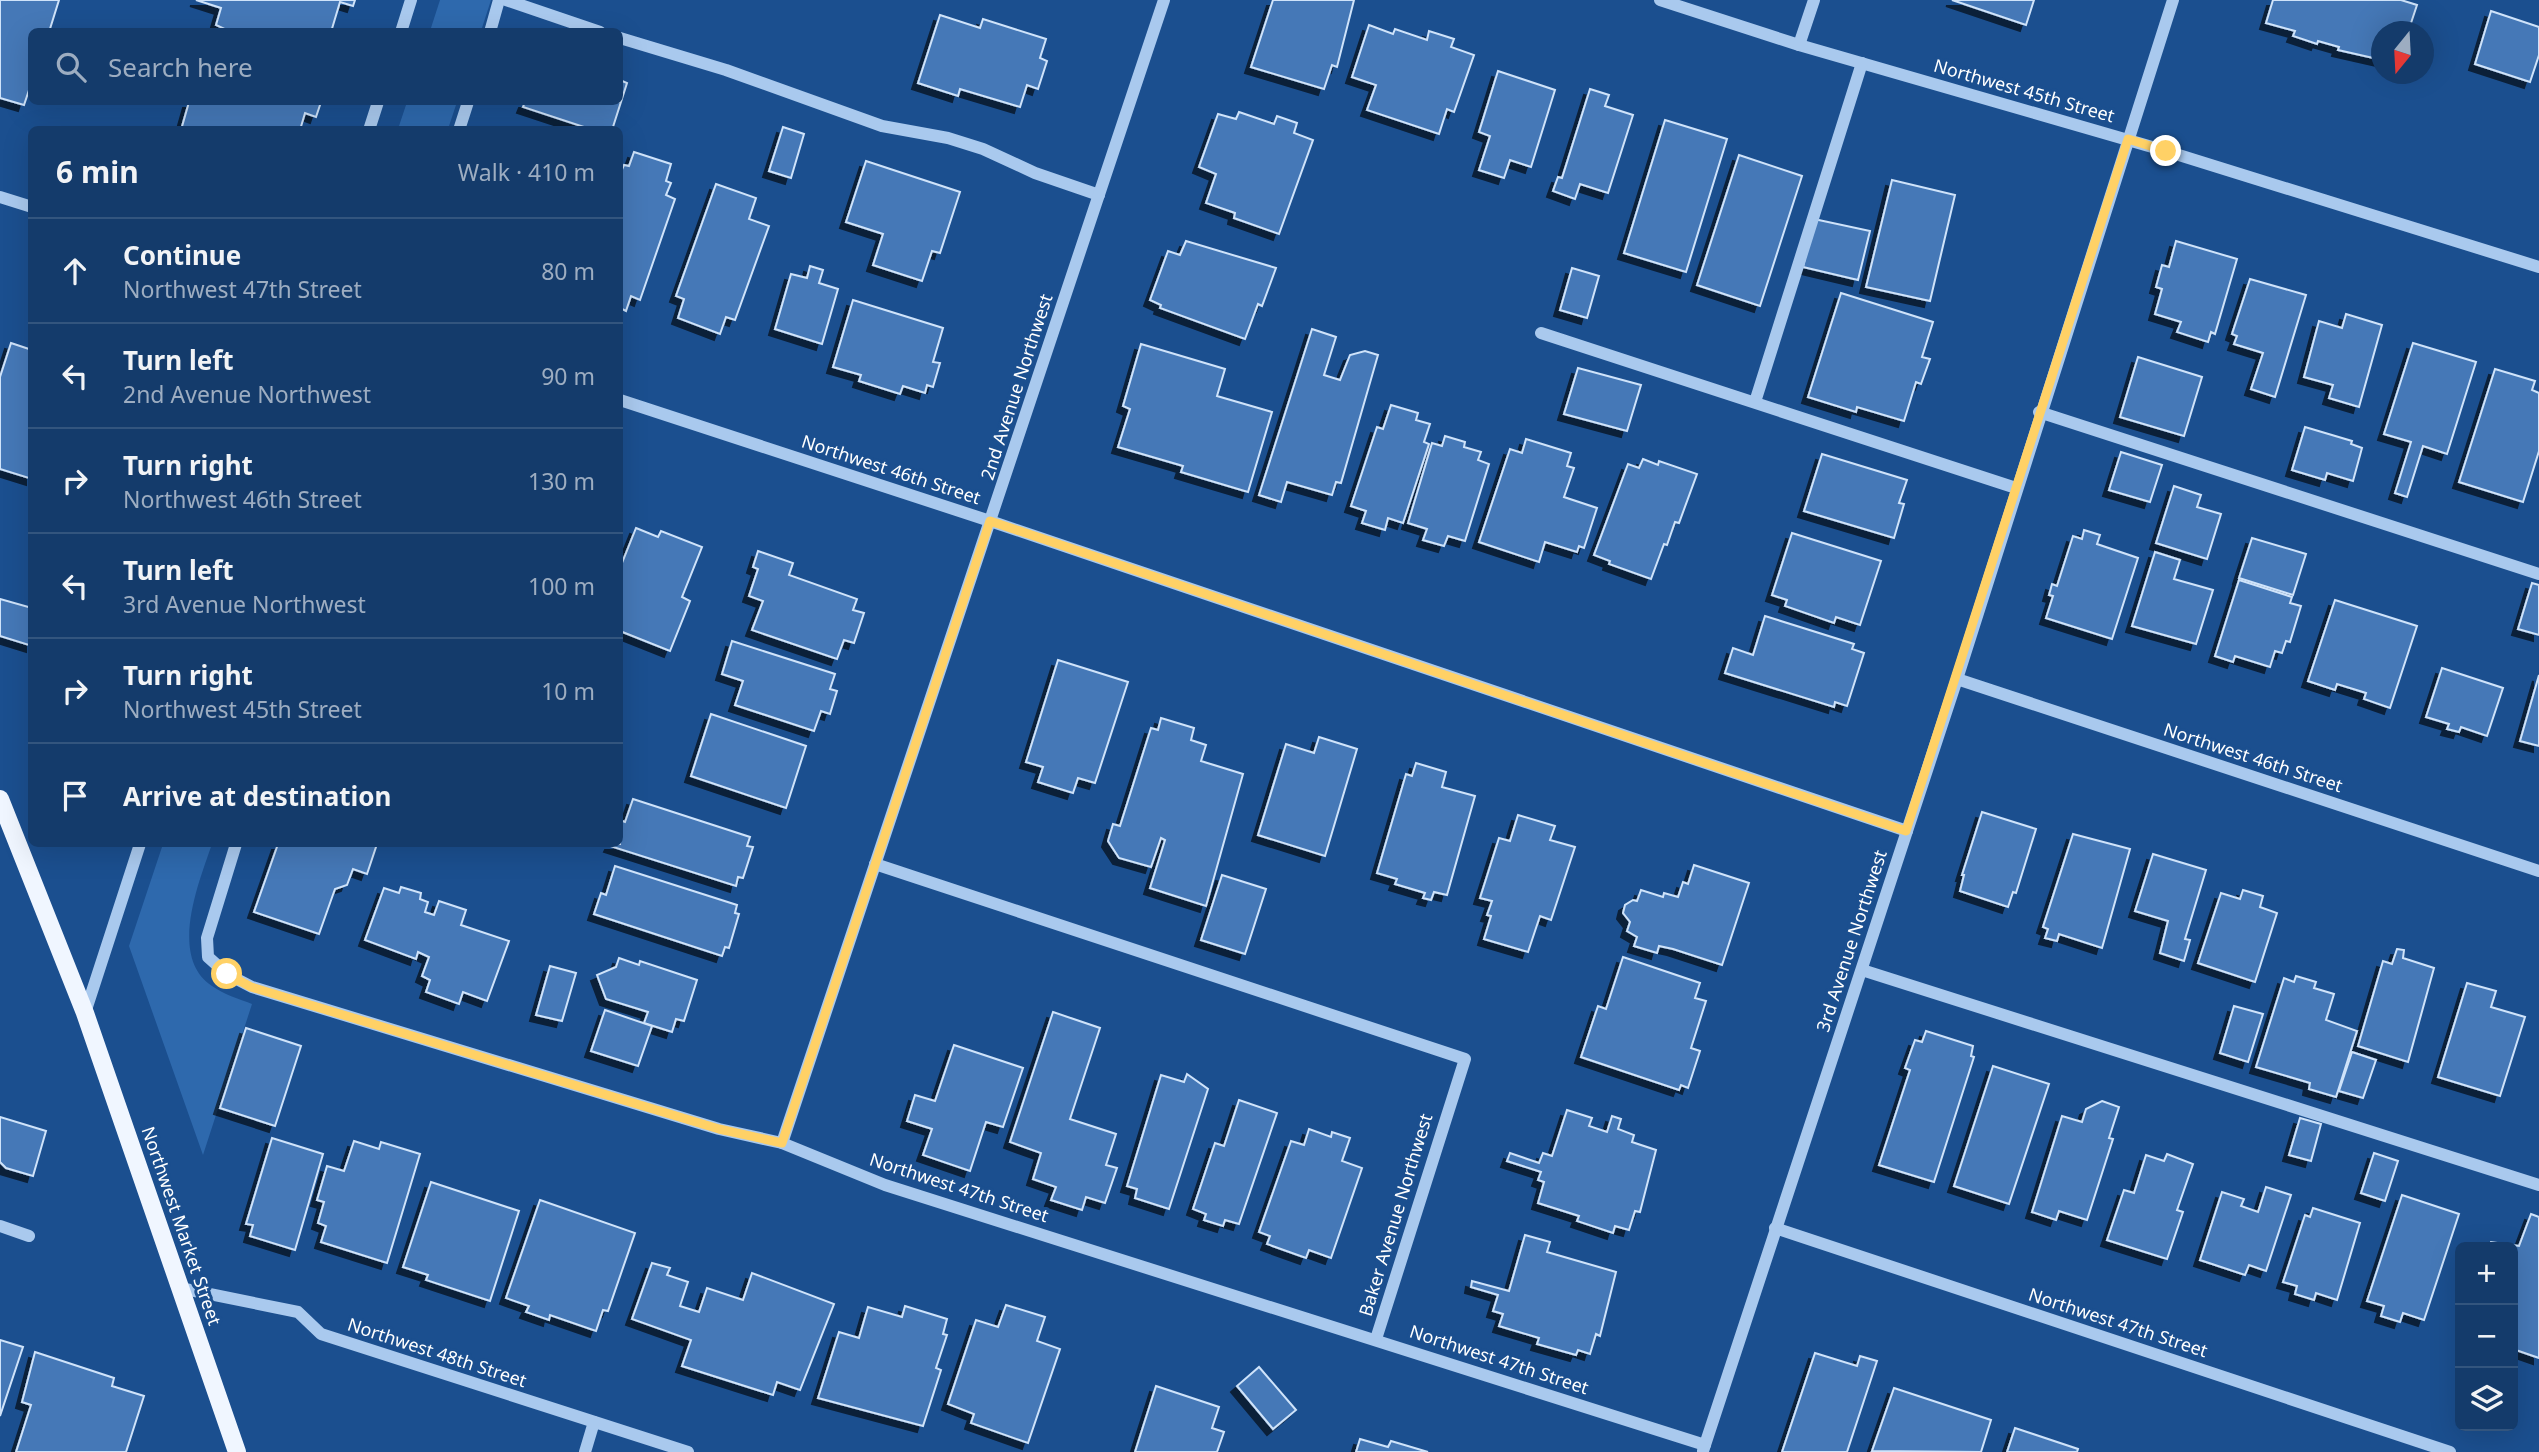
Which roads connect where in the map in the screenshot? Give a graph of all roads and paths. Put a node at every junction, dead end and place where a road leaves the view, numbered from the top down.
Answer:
1 (411, 0) edge
2 (499, 0) edge
3 (506, 0) edge
4 (1164, 0) edge
5 (1660, 0) edge
6 (1814, 0) edge
7 (2173, 0) edge
8 (402, 28) edge
9 (490, 28) edge
10 (588, 28) edge
11 (623, 39) edge
12 (1799, 45) junction
13 (1862, 63) junction
14 (377, 105) edge
15 (467, 105) edge
16 (370, 126) edge
17 (460, 126) edge
18 (2128, 139) junction
19 (1099, 195) junction
20 (0, 197) edge
21 (28, 206) edge
22 (2539, 267) edge
23 (1541, 333) dead end
24 (623, 401) edge
25 (1755, 402) junction
26 (2039, 412) junction
27 (2016, 488) junction
28 (990, 521) junction
29 (2539, 574) edge
30 (1956, 679) junction
31 (0, 799) edge
32 (1906, 831) junction
33 (139, 847) edge
34 (235, 847) edge
35 (875, 864) junction
36 (2539, 871) edge
37 (1862, 970) junction
38 (85, 1013) junction
39 (782, 1143) junction
40 (2539, 1185) edge
41 (0, 1226) edge
42 (1775, 1228) junction
43 (29, 1236) dead end
44 (180, 1288) junction
45 (1376, 1339) junction
46 (594, 1422) junction
47 (1704, 1448) edge
48 (237, 1452) edge
49 (585, 1452) edge
50 (688, 1452) edge
51 (2450, 1452) edge

1 - 8 street
2 - 9 street
3 - 10 street
4 - 19 street, 2nd Avenue Northwest
5 - 12 street, Northwest 45th Street
6 - 12 street
7 - 18 street, 3rd Avenue Northwest
11 - 19 street
12 - 13 street, Northwest 45th Street
13 - 18 street, Northwest 45th Street
13 - 25 street
14 - 16 street
15 - 17 street
18 - 22 street, Northwest 45th Street
18 - 26 street, 3rd Avenue Northwest
19 - 28 street, 2nd Avenue Northwest
20 - 21 street
23 - 25 street
24 - 28 street, Northwest 46th Street
25 - 27 street
26 - 27 street, 3rd Avenue Northwest
26 - 29 street
27 - 30 street, 3rd Avenue Northwest
28 - 32 street, Northwest 46th Street
28 - 35 street, 2nd Avenue Northwest
30 - 32 street, 3rd Avenue Northwest
30 - 36 street, Northwest 46th Street
31 - 38 main road, Northwest Market Street
32 - 37 street, 3rd Avenue Northwest
33 - 38 street
34 - 39 street, Northwest 47th Street
35 - 39 street, 2nd Avenue Northwest
35 - 45 street, Baker Avenue Northwest
37 - 40 street
37 - 42 street, 3rd Avenue Northwest
38 - 44 main road, Northwest Market Street
39 - 45 street, Northwest 47th Street
41 - 43 street
42 - 47 street, 3rd Avenue Northwest
42 - 51 street, Northwest 47th Street
44 - 46 street, Northwest 48th Street
44 - 48 main road, Northwest Market Street
45 - 47 street, Northwest 47th Street
46 - 49 street
46 - 50 street, Northwest 48th Street

